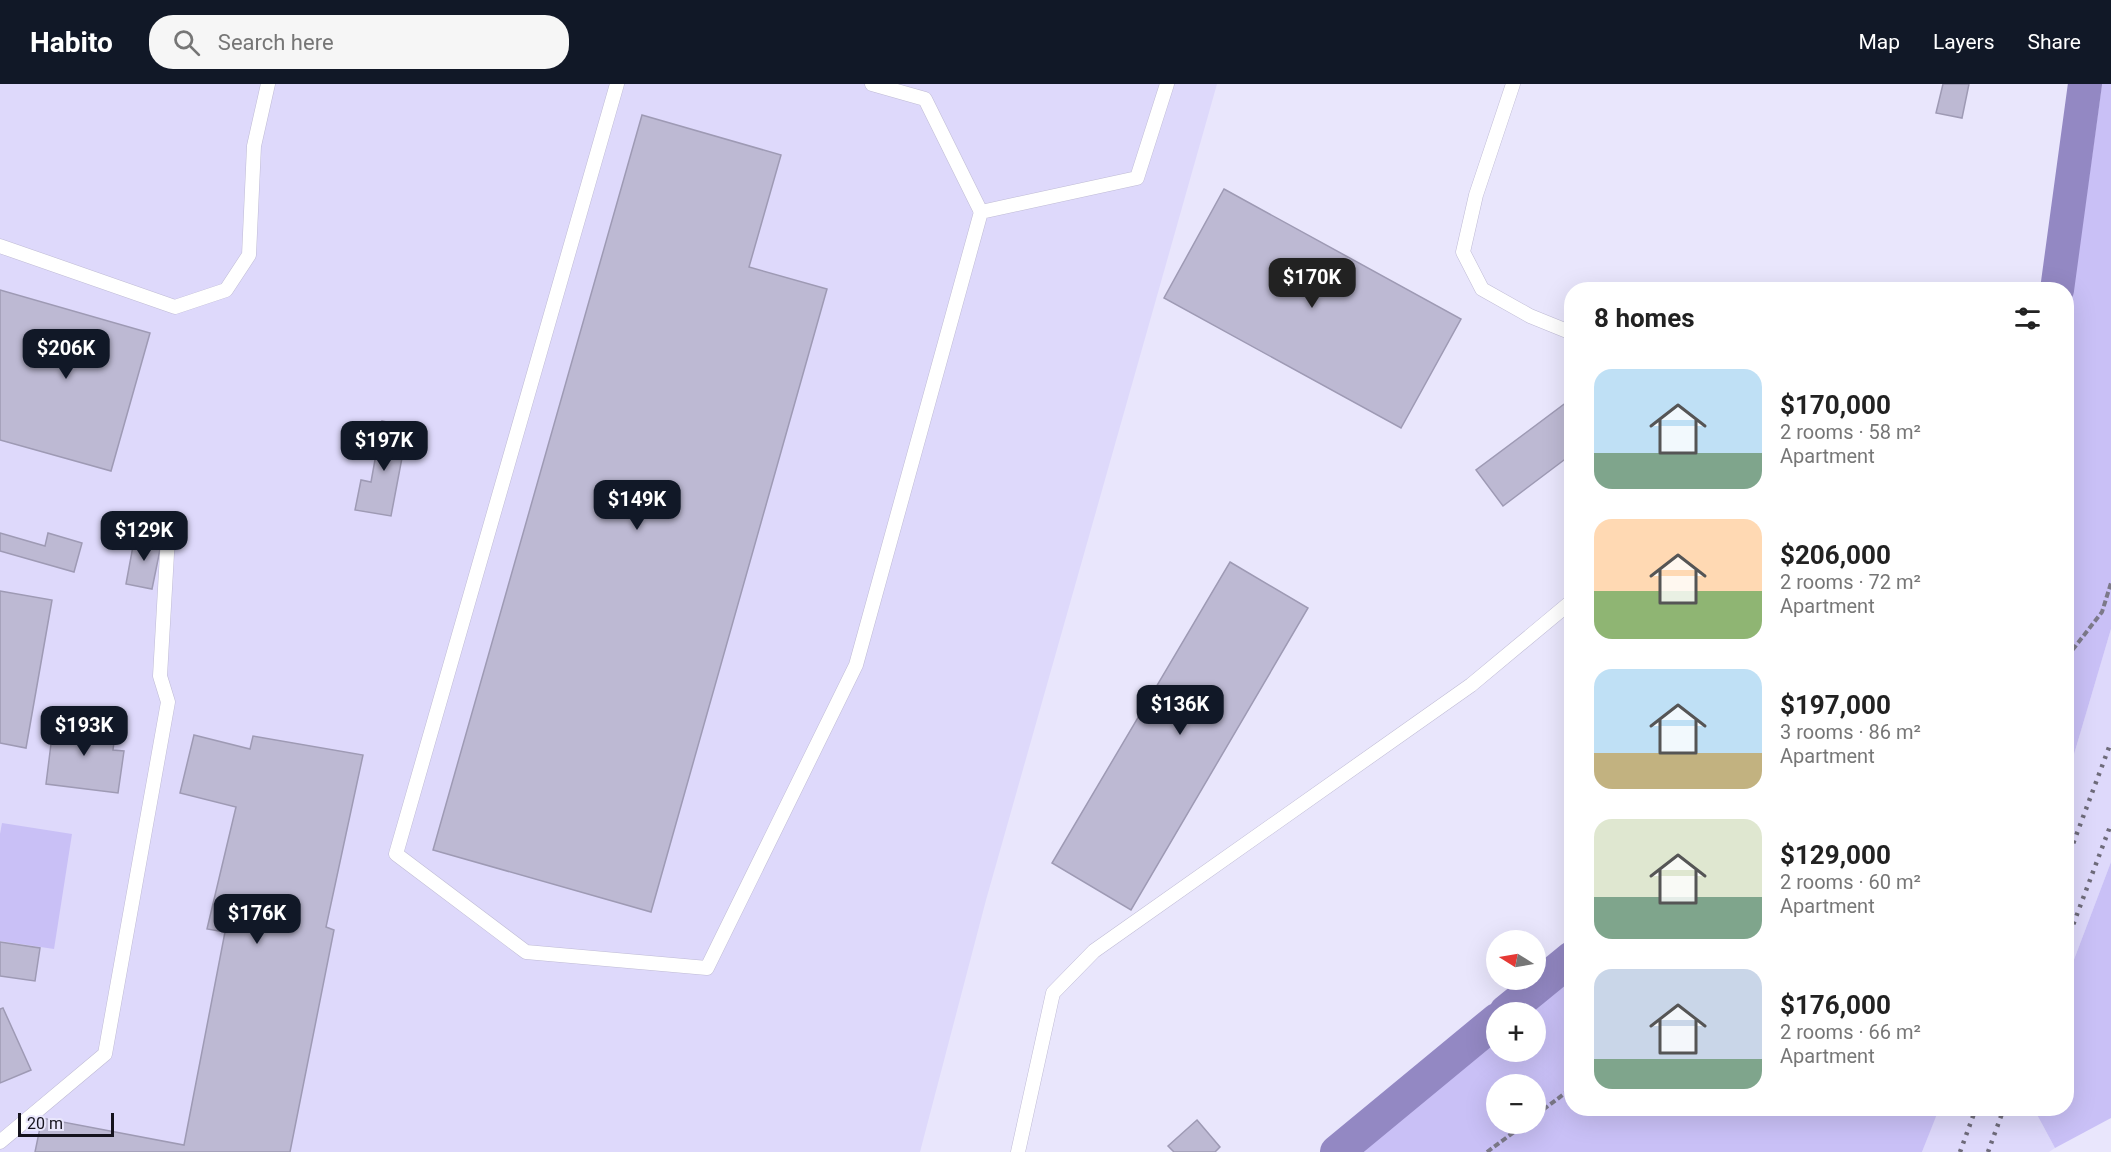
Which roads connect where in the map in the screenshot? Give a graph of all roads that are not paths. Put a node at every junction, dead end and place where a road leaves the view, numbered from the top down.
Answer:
1 (268, 84) edge
2 (617, 84) edge
3 (872, 84) edge
4 (1167, 84) edge
5 (1513, 84) edge
6 (981, 212) junction
7 (0, 246) edge
8 (1564, 330) edge
9 (168, 536) dead end
10 (1564, 608) edge
11 (0, 1142) edge
12 (1018, 1152) edge

1 - 7 lane
2 - 6 lane
3 - 6 lane
4 - 6 lane
5 - 8 lane
9 - 11 lane
10 - 12 lane

